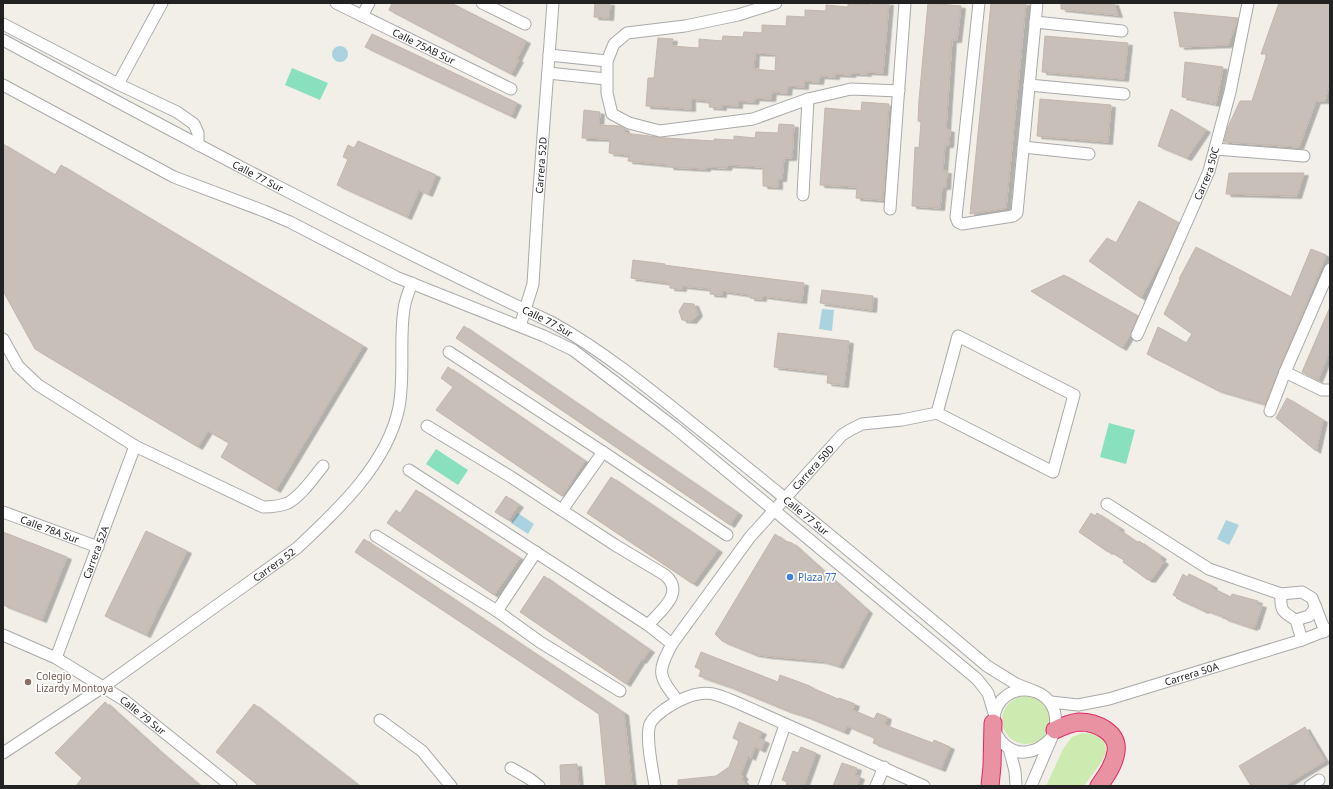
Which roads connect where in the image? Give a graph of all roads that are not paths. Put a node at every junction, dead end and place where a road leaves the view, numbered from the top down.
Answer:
1 (162, 3) edge
2 (336, 3) edge
3 (369, 3) edge
4 (482, 3) edge
5 (552, 3) edge
6 (776, 3) edge
7 (905, 3) edge
8 (979, 3) edge
9 (1037, 3) edge
10 (1248, 3) edge
11 (362, 16) junction
12 (1035, 22) junction
13 (3, 24) edge
14 (525, 24) dead end
15 (1122, 32) dead end
16 (3, 40) edge
17 (549, 55) junction
18 (607, 60) junction
19 (548, 73) junction
20 (606, 79) junction
21 (118, 84) junction
22 (3, 85) edge
23 (1029, 85) junction
24 (511, 89) dead end
25 (899, 91) junction
26 (1124, 94) dead end
27 (808, 99) junction
28 (198, 145) junction
29 (1023, 147) junction
30 (1215, 149) junction
31 (1089, 154) dead end
32 (1304, 156) dead end
33 (803, 195) dead end
34 (890, 209) dead end
35 (1330, 269) edge
36 (412, 283) junction
37 (526, 310) junction
38 (520, 326) junction
39 (1137, 335) dead end
40 (3, 339) edge
41 (449, 352) dead end
42 (1285, 372) junction
43 (1330, 390) edge
44 (1270, 411) dead end
45 (936, 413) junction
46 (427, 426) dead end
47 (135, 446) junction
48 (603, 452) junction
49 (323, 466) dead end
50 (409, 470) dead end
51 (785, 498) junction
52 (1107, 504) dead end
53 (562, 510) junction
54 (774, 510) junction
55 (3, 512) edge
56 (727, 535) dead end
57 (376, 536) dead end
58 (98, 547) junction
59 (536, 552) junction
60 (1281, 594) junction
61 (1316, 607) junction
62 (498, 611) junction
63 (1296, 620) junction
64 (648, 625) junction
65 (1327, 631) edge
66 (3, 635) edge
67 (1302, 640) junction
68 (672, 644) junction
69 (56, 658) junction
70 (103, 687) junction
71 (620, 691) dead end
72 (1034, 691) junction
73 (677, 700) junction
74 (1050, 702) junction
75 (994, 718) junction
76 (380, 720) dead end
77 (785, 725) junction
78 (1053, 734) junction
79 (1009, 748) junction
80 (3, 753) edge
81 (884, 767) junction
82 (511, 768) dead end
83 (231, 786) edge
84 (451, 786) edge
85 (539, 786) edge
86 (655, 786) edge
87 (764, 786) edge
88 (876, 786) edge
89 (924, 786) edge
90 (990, 786) edge
91 (1016, 786) edge
92 (1031, 786) edge
93 (1099, 786) edge

1 - 21 street
2 - 11 street, Calle 75AB Sur
3 - 11 street
4 - 14 street
5 - 17 street, Carrera 52D
6 - 18 street
7 - 25 street
8 - 29 street
9 - 12 street
10 - 30 street, Carrera 50C
11 - 24 street, Calle 75AB Sur
12 - 15 street
12 - 23 street
13 - 21 street
16 - 28 street, Calle 77 Sur
17 - 18 street
17 - 19 street, Carrera 52D
18 - 20 street
19 - 20 street
19 - 37 street, Carrera 52D
20 - 27 street
21 - 28 street
22 - 36 street, Calle 77 Sur
23 - 26 street
23 - 29 street
25 - 27 street
25 - 34 street
27 - 33 street
28 - 37 street, Calle 77 Sur
29 - 31 street
30 - 32 street
30 - 39 street, Carrera 50C
35 - 42 street
36 - 38 street, Calle 77 Sur
36 - 70 street, Carrera 52
37 - 38 street, Carrera 52D
37 - 51 street, Calle 77 Sur
38 - 54 street, Calle 77 Sur
40 - 47 street
41 - 48 street
42 - 43 street
42 - 44 street
45 - 45 street
45 - 51 street, Carrera 50D
46 - 53 street
47 - 49 street
47 - 58 street, Carrera 52A
48 - 53 street
48 - 56 street
50 - 59 street
51 - 54 street, Carrera 50D
51 - 72 street, Calle 77 Sur
52 - 60 street
53 - 64 street
54 - 68 street, Carrera 50D
54 - 75 street, Calle 77 Sur
55 - 58 street, Calle 78A Sur
57 - 62 street
58 - 69 street, Carrera 52A
59 - 62 street
59 - 64 street
60 - 61 street
60 - 63 street
61 - 63 street
61 - 65 street
62 - 71 street
63 - 67 street
64 - 68 street
65 - 67 street, Carrera 50A
66 - 69 street, Calle 79 Sur
67 - 74 street, Carrera 50A
68 - 73 street, Carrera 50D
69 - 70 street, Calle 79 Sur
70 - 80 street, Carrera 52
70 - 83 street, Calle 79 Sur
72 - 74 street
72 - 75 street
73 - 77 street
73 - 86 street
74 - 78 street
75 - 79 street
75 - 90 highway
76 - 84 street
77 - 81 street
77 - 87 street
78 - 79 street
78 - 92 street
78 - 93 highway
79 - 91 street
81 - 88 street
81 - 89 street
82 - 85 street

